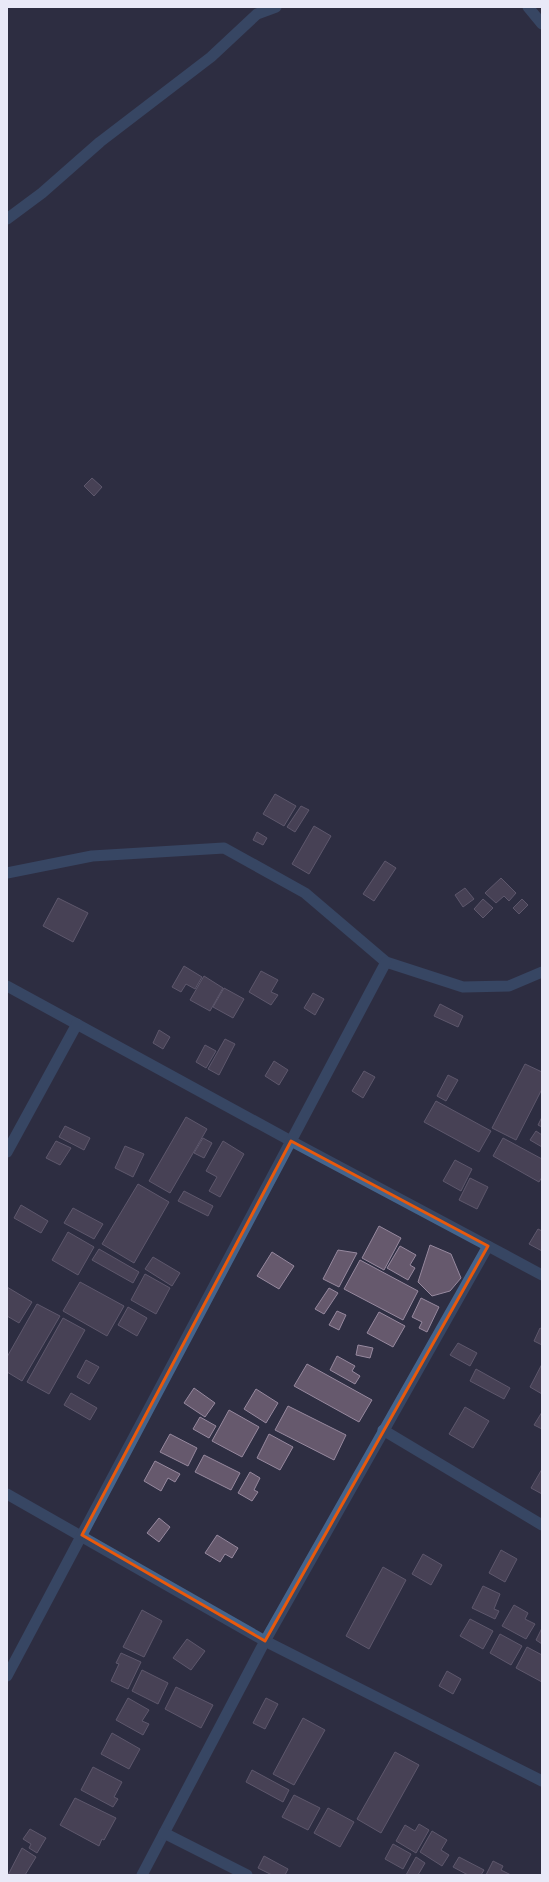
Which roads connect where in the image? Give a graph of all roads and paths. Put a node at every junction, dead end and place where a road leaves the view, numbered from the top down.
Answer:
1 (276, 7) edge
2 (528, 7) edge
3 (258, 11) edge
4 (542, 24) edge
5 (7, 219) edge
6 (7, 873) edge
7 (386, 962) junction
8 (542, 972) edge
9 (7, 986) edge
10 (77, 1024) junction
11 (291, 1141) junction
12 (7, 1152) edge
13 (488, 1246) junction
14 (542, 1275) edge
15 (384, 1430) junction
16 (7, 1494) edge
17 (542, 1524) edge
18 (82, 1536) junction
19 (265, 1641) junction
20 (7, 1676) edge
21 (542, 1781) edge
22 (164, 1832) junction
23 (142, 1875) edge
24 (247, 1875) edge

1 - 3 street
2 - 4 street
3 - 5 street
6 - 7 street
7 - 8 street
7 - 11 street
9 - 10 street
10 - 11 street
10 - 12 street
11 - 13 street
11 - 18 street
13 - 14 street
13 - 15 street
15 - 17 street
15 - 19 street
16 - 18 street
18 - 19 street
18 - 20 street
19 - 21 street
19 - 22 street
22 - 23 street
22 - 24 street

